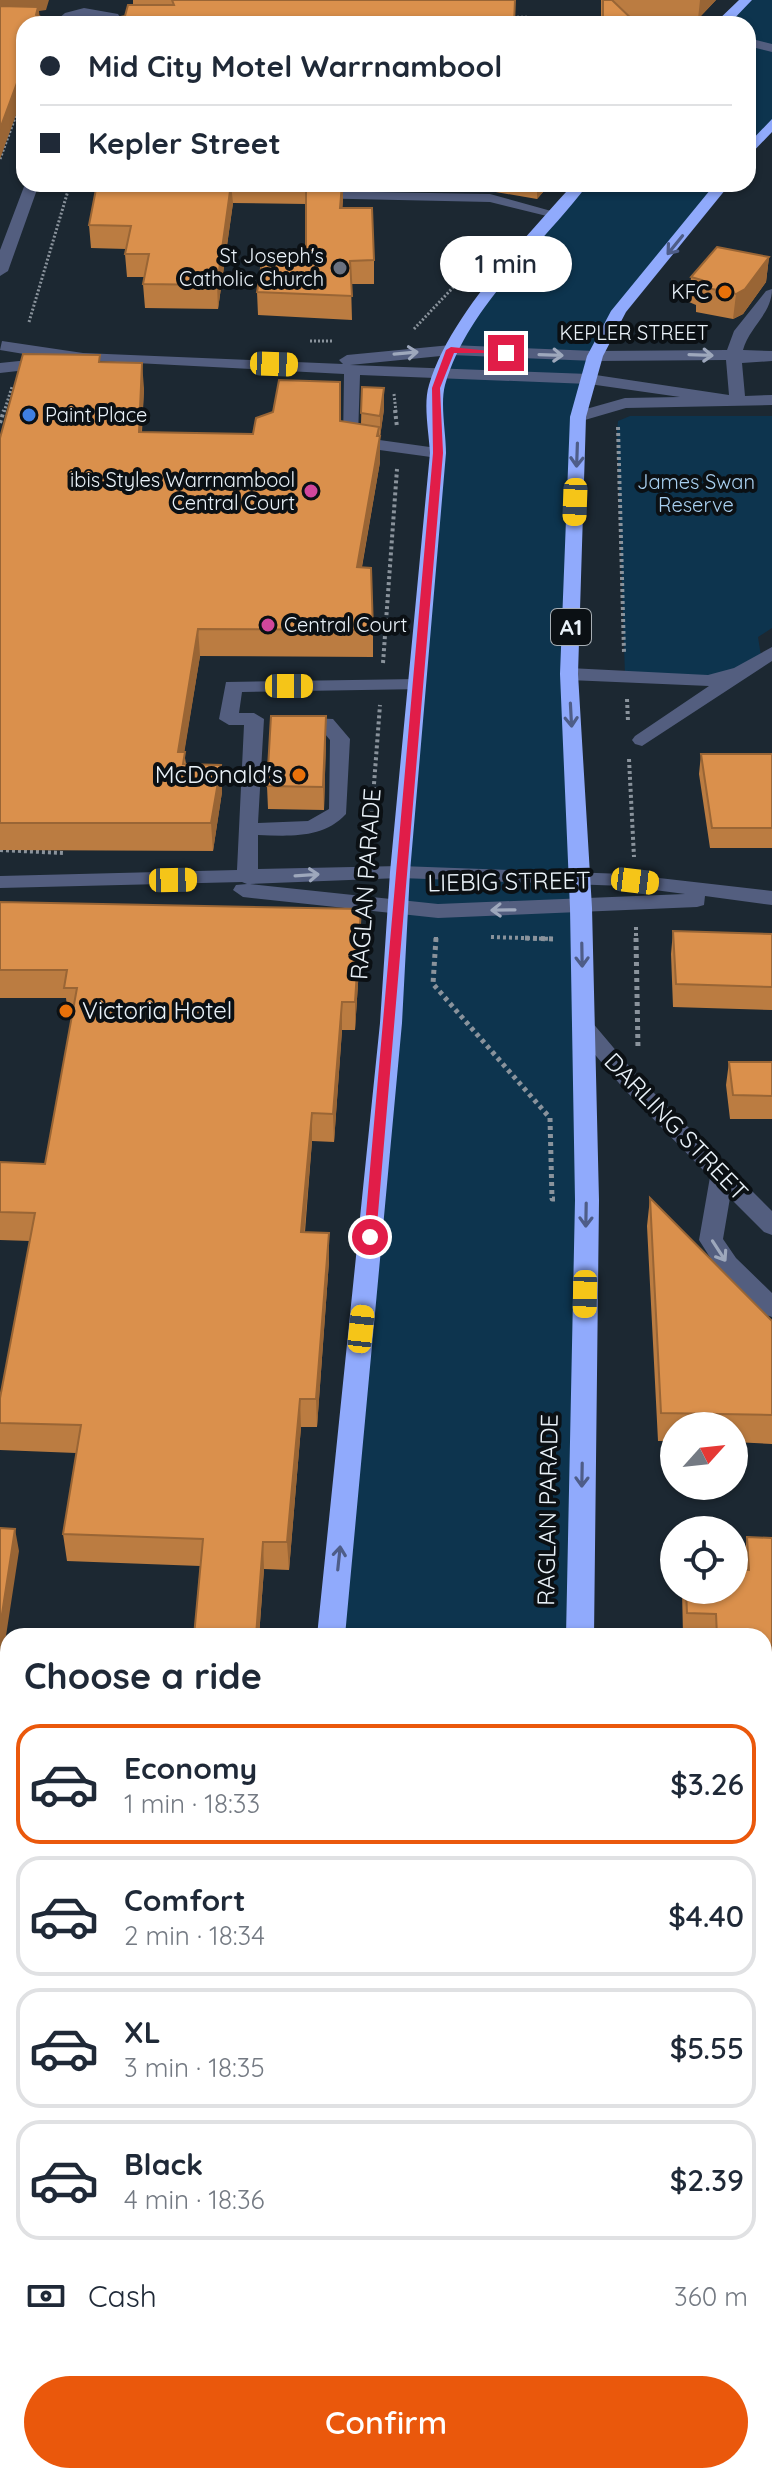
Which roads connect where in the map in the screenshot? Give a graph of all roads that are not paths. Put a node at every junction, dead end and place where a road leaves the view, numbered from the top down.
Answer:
1 (87, 0) edge
2 (101, 0) edge
3 (746, 0) edge
4 (68, 16) edge
5 (114, 16) edge
6 (724, 16) edge
7 (772, 123) edge
8 (756, 143) edge
9 (29, 192) edge
10 (574, 192) edge
11 (716, 192) edge
12 (310, 195) edge
13 (555, 214) junction
14 (0, 271) edge
15 (772, 294) edge
16 (1, 345) edge
17 (451, 350) junction
18 (671, 354) junction
19 (595, 356) junction
20 (732, 356) junction
21 (772, 356) edge
22 (83, 358) junction
23 (306, 365) junction
24 (0, 367) edge
25 (352, 370) junction
26 (439, 375) junction
27 (589, 379) junction
28 (658, 387) junction
29 (730, 398) junction
30 (772, 400) edge
31 (578, 417) junction
32 (438, 453) junction
33 (772, 653) edge
34 (754, 665) junction
35 (569, 674) junction
36 (417, 685) junction
37 (254, 719) junction
38 (642, 740) dead end
39 (248, 829) junction
40 (400, 872) junction
41 (579, 877) junction
42 (249, 878) junction
43 (173, 880) junction
44 (0, 882) edge
45 (762, 898) edge
46 (398, 907) junction
47 (581, 908) junction
48 (583, 1026) junction
49 (722, 1176) junction
50 (772, 1226) edge
51 (772, 1308) edge
52 (332, 1628) edge
53 (580, 1628) edge

1 - 4 street
2 - 5 street
3 - 6 highway
7 - 8 highway
9 - 14 street
10 - 13 highway, RAGLAN PARADE
11 -> 19 highway, RAGLAN PARADE / A1
12 - 13 street
13 - 17 highway, RAGLAN PARADE
15 - 20 street
16 - 22 street, KEPLER STREET
16 - 24 street
17 -> 19 street, KEPLER STREET
23 -> 17 street, KEPLER STREET
17 - 26 highway, RAGLAN PARADE
18 - 19 street, KEPLER STREET
18 -> 20 street, KEPLER STREET
18 - 28 street
19 - 27 highway, RAGLAN PARADE / A1
20 - 21 street, KEPLER STREET
20 - 29 street
22 - 23 street, KEPLER STREET
22 - 24 street, KEPLER STREET
23 - 25 street, KEPLER STREET
25 - 26 street, KEPLER STREET
25 - 32 street
26 - 27 street, KEPLER STREET
26 - 32 highway, RAGLAN PARADE
27 - 28 street, KEPLER STREET
27 - 31 highway, RAGLAN PARADE / A1
28 - 29 street, KEPLER STREET
29 - 30 street, KEPLER STREET
29 - 31 street, KEPLER STREET
31 -> 35 highway, RAGLAN PARADE / A1
32 - 36 highway, RAGLAN PARADE
33 - 34 street
34 - 35 street
34 - 38 street
35 -> 41 highway, RAGLAN PARADE / A1
36 - 37 street
36 - 40 highway, RAGLAN PARADE
37 - 39 street
37 - 39 street
39 - 42 street
40 - 41 street, LIEBIG STREET
42 -> 40 street, LIEBIG STREET
40 - 46 highway, RAGLAN PARADE
41 - 45 street, LIEBIG STREET
41 - 47 highway, RAGLAN PARADE / A1
42 - 43 street, LIEBIG STREET
43 - 44 street, LIEBIG STREET
43 - 46 street, LIEBIG STREET
45 - 47 street, LIEBIG STREET
47 -> 46 street, LIEBIG STREET
52 -> 46 highway, RAGLAN PARADE
47 -> 48 highway, RAGLAN PARADE / A1
48 - 49 street, DARLING STREET
48 -> 53 highway, RAGLAN PARADE / A1
49 - 50 street, DARLING STREET
49 -> 51 street

